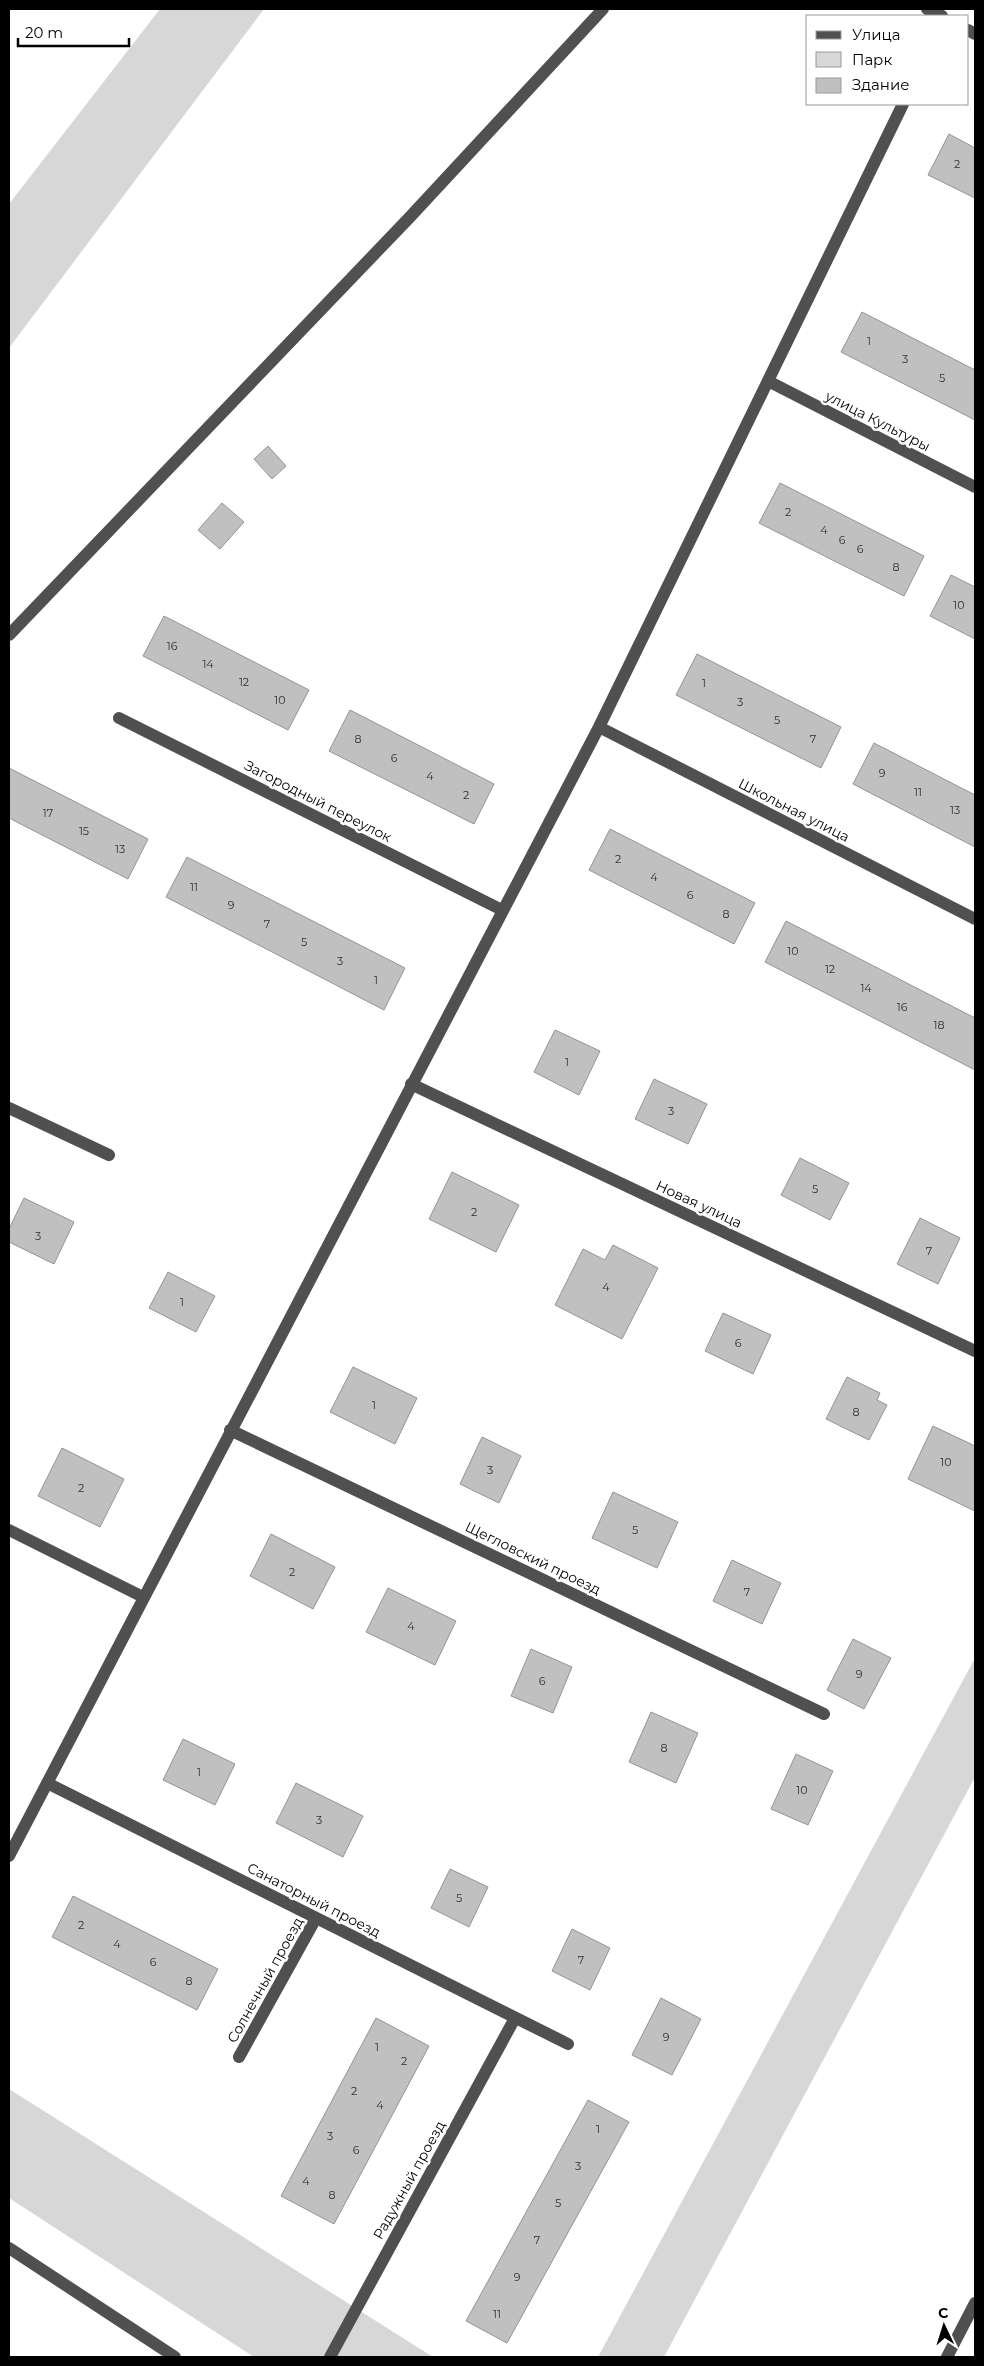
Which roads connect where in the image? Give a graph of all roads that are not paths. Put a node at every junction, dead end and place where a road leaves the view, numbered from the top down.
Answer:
1 (603, 9) edge
2 (927, 9) edge
3 (940, 15) edge
4 (903, 105) edge
5 (768, 381) junction
6 (975, 488) edge
7 (9, 635) edge
8 (119, 718) dead end
9 (599, 727) junction
10 (502, 910) junction
11 (975, 919) edge
12 (411, 1084) junction
13 (9, 1108) edge
14 (109, 1155) dead end
15 (975, 1351) edge
16 (230, 1430) junction
17 (9, 1530) edge
18 (143, 1597) junction
19 (824, 1714) dead end
20 (47, 1782) junction
21 (9, 1856) edge
22 (316, 1918) junction
23 (515, 2018) junction
24 (568, 2044) dead end
25 (239, 2057) dead end
26 (9, 2248) edge
27 (975, 2303) edge
28 (176, 2357) edge
29 (330, 2357) edge
30 (947, 2357) edge

1 - 7 street
2 - 3 street
4 - 5 street
5 - 6 street, улица Культуры
5 - 9 street
8 - 10 street, Загородный переулок
9 - 10 street
9 - 11 street, Школьная улица
10 - 12 street
12 - 15 street, Новая улица
12 - 16 street
13 - 14 street
16 - 18 street
16 - 19 street, Щегловский проезд
17 - 18 street
18 - 20 street
20 - 21 street
20 - 22 street, Санаторный проезд
22 - 23 street, Санаторный проезд
22 - 25 street, Солнечный проезд
23 - 24 street, Санаторный проезд
23 - 29 street, Радужный проезд
26 - 28 street
27 - 30 street

